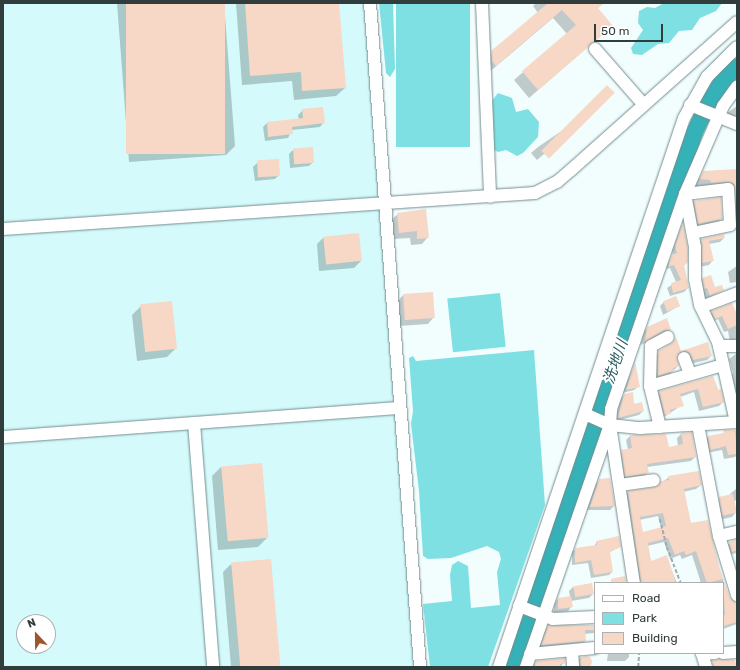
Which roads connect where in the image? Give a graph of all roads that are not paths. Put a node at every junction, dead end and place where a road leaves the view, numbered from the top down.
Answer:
1 (370, 3) edge
2 (482, 3) edge
3 (737, 22) edge
4 (737, 46) edge
5 (595, 49) dead end
6 (737, 87) edge
7 (644, 105) junction
8 (693, 106) junction
9 (716, 116) junction
10 (737, 124) edge
11 (686, 194) junction
12 (490, 197) junction
13 (385, 201) junction
14 (3, 229) edge
15 (693, 233) junction
16 (737, 294) edge
17 (701, 307) junction
18 (668, 338) dead end
19 (719, 346) junction
20 (737, 346) edge
21 (684, 358) dead end
22 (723, 365) junction
23 (690, 374) junction
24 (650, 386) junction
25 (400, 408) junction
26 (587, 415) junction
27 (737, 422) edge
28 (194, 423) junction
29 (609, 424) junction
30 (698, 425) junction
31 (660, 427) junction
32 (3, 438) edge
33 (654, 480) dead end
34 (620, 485) junction
35 (737, 532) edge
36 (719, 536) junction
37 (634, 582) edge
38 (733, 587) edge
39 (521, 607) junction
40 (540, 615) junction
41 (594, 617) edge
42 (594, 648) edge
43 (572, 651) junction
44 (737, 652) edge
45 (724, 653) edge
46 (530, 654) junction
47 (702, 654) edge
48 (213, 667) edge
49 (420, 667) edge
50 (498, 667) edge
51 (526, 667) edge
52 (572, 667) edge
53 (706, 667) edge

1 - 13 street
2 - 12 street
3 - 7 street
4 - 8 street
5 - 7 street
6 - 9 street
7 - 12 street
8 - 9 street
8 - 26 street
9 - 10 street
9 - 11 street
11 - 15 street
11 - 15 street
11 - 29 street
12 - 13 street
13 - 14 street
13 - 25 street
15 - 17 street
16 - 17 street
17 - 19 street
18 - 24 street
19 - 20 street
19 - 22 street
21 - 23 street
22 - 23 street
22 - 27 street
23 - 24 street
24 - 31 street
25 - 28 street
25 - 49 street
26 - 29 street
26 - 39 street
27 - 30 street
28 - 32 street
28 - 48 street
29 - 31 street
29 - 34 street
29 - 40 street
30 - 31 street
30 - 36 street
33 - 34 street
34 - 37 street
35 - 36 street
36 - 38 street
39 - 40 street
39 - 50 street
40 - 41 street
40 - 46 street
42 - 43 street
43 - 46 street
43 - 52 street
44 - 45 street
46 - 51 street
47 - 53 street

